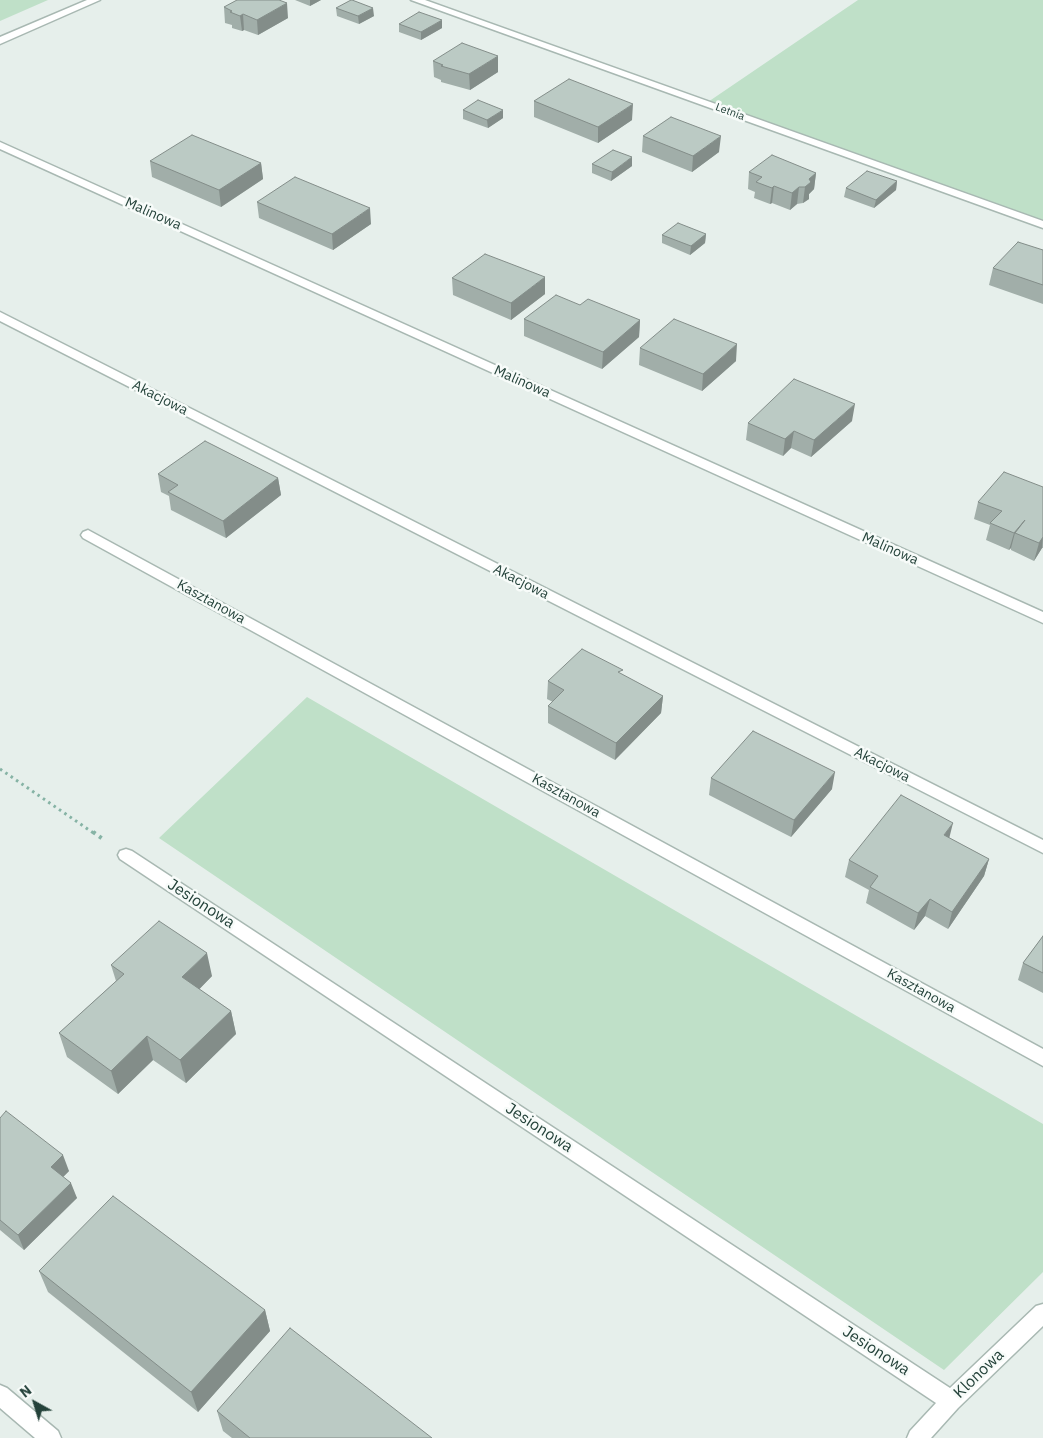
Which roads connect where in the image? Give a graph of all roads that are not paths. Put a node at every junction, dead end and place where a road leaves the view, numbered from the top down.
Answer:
1 (95, 0) edge
2 (416, 0) edge
3 (0, 42) edge
4 (0, 145) edge
5 (1043, 225) edge
6 (0, 316) edge
7 (88, 535) dead end
8 (1043, 618) edge
9 (1043, 846) edge
10 (126, 855) road end
11 (1043, 1058) edge
12 (1043, 1313) edge
13 (0, 1395) edge
14 (951, 1401) junction
15 (51, 1438) edge
16 (917, 1438) edge

1 - 3 street
2 - 5 street, Letnia
4 - 8 street, Malinowa
6 - 9 street, Akacjowa
7 - 11 street, Kasztanowa
10 - 14 street, Jesionowa
12 - 14 street, Klonowa
13 - 15 street
14 - 16 street, Klonowa

